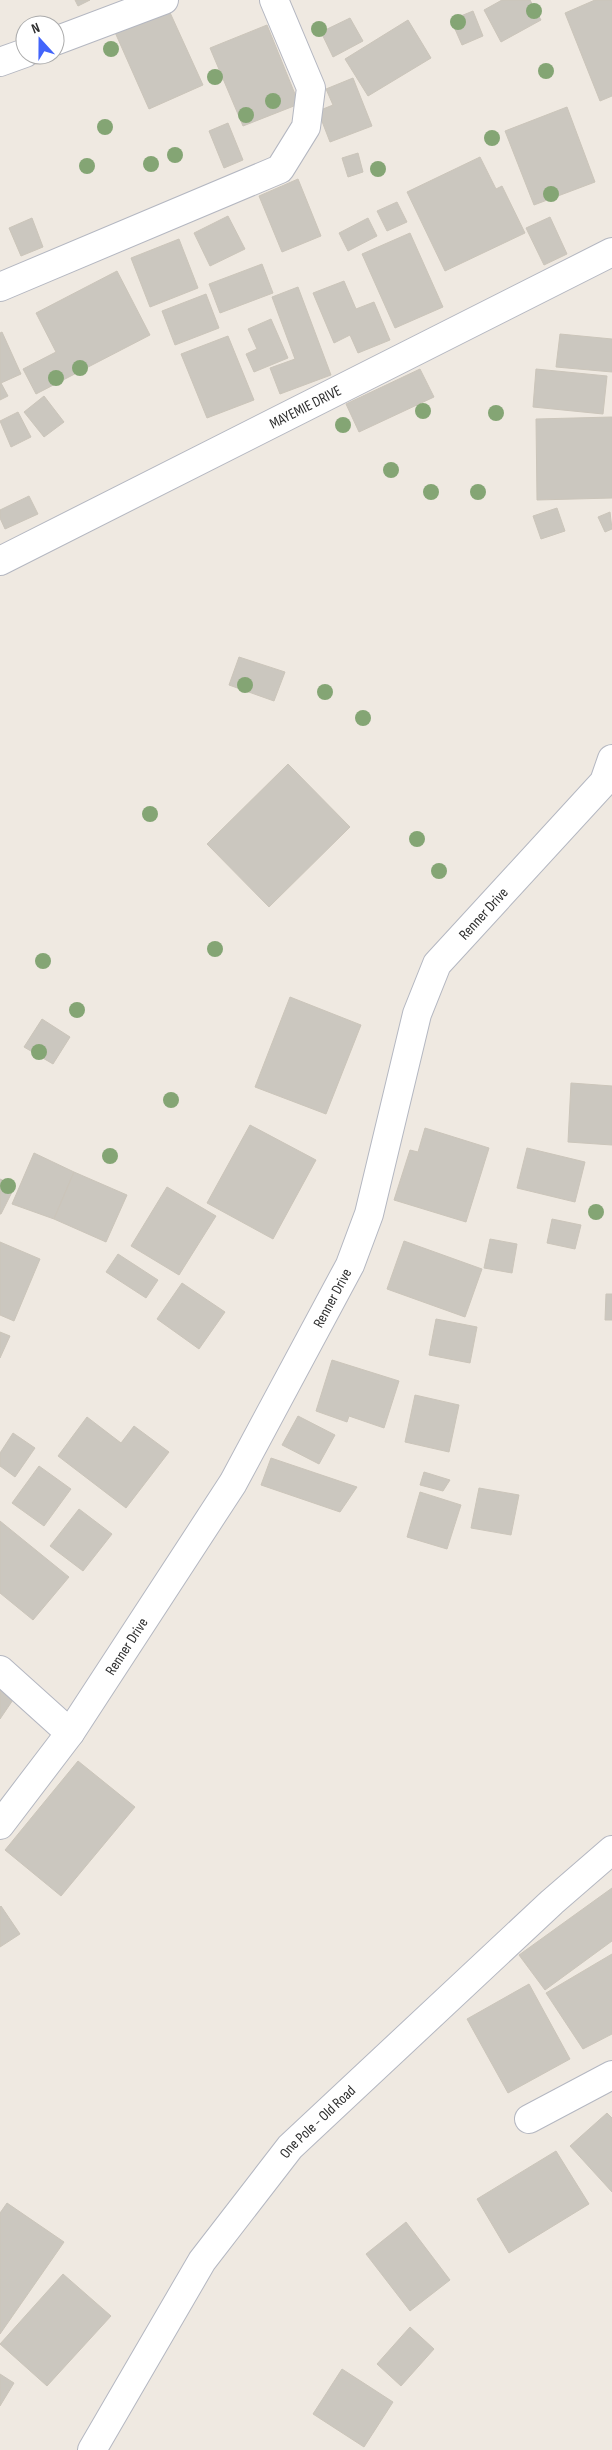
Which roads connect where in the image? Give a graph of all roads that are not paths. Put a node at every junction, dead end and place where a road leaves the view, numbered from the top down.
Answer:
1 (164, 0) edge
2 (274, 0) edge
3 (65, 37) edge
4 (15, 57) edge
5 (0, 62) edge
6 (612, 252) edge
7 (0, 287) edge
8 (0, 561) edge
9 (612, 759) edge
10 (0, 1670) edge
11 (70, 1733) junction
12 (0, 1824) edge
13 (612, 1850) edge
14 (612, 2075) edge
15 (528, 2119) dead end
16 (92, 2450) edge

1 - 3 street
2 - 7 street
4 - 5 street
6 - 8 street, MAYEMIE DRIVE
9 - 11 street, Renner Drive
10 - 11 street
11 - 12 street, Renner Drive
13 - 16 street, One Pole - Old Road
14 - 15 street

